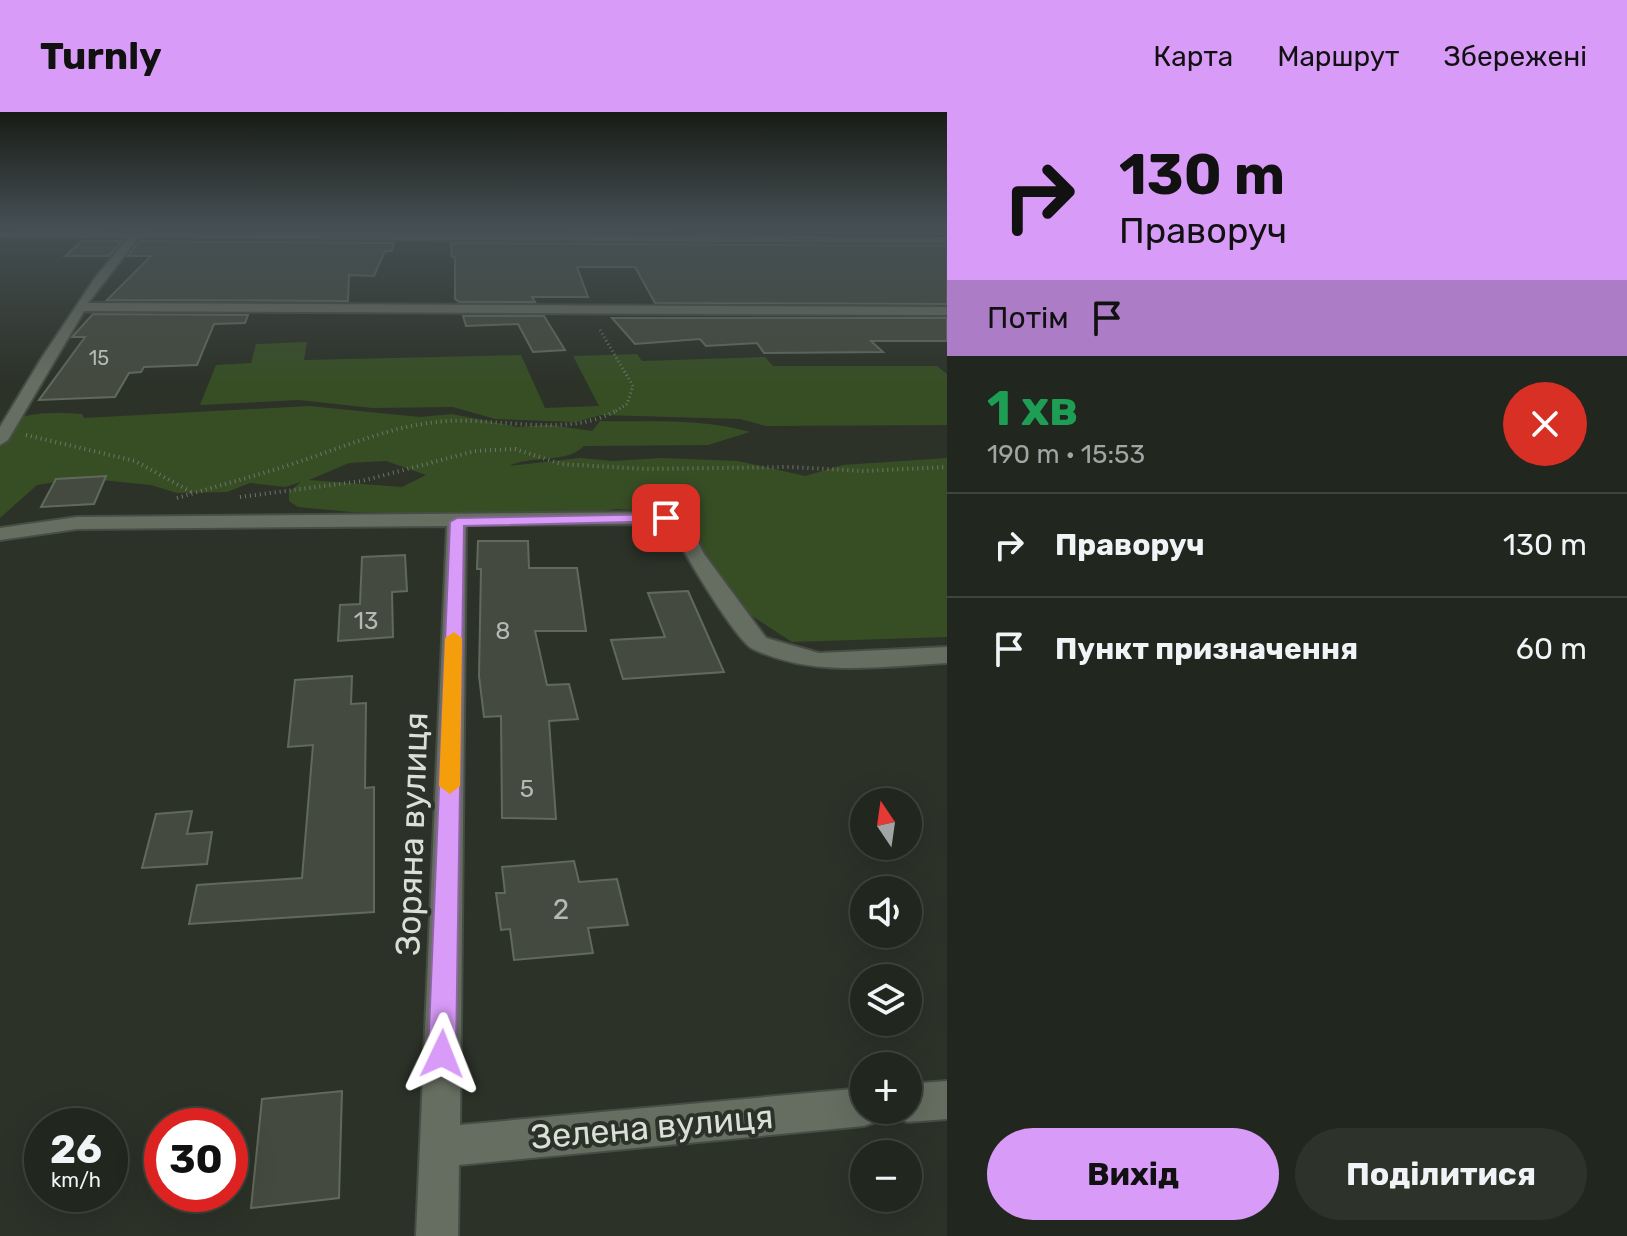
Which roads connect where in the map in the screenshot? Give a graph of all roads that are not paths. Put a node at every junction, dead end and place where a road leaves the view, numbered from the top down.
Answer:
1 (102, 278) edge
2 (83, 307) junction
3 (947, 311) edge
4 (3, 435) edge
5 (457, 522) junction
6 (0, 534) edge
7 (947, 655) edge
8 (947, 1100) edge
9 (922, 1102) edge
10 (850, 1108) edge
11 (439, 1147) junction
12 (437, 1236) edge

1 - 2 street
2 - 3 street
2 - 4 street
5 - 6 street
5 - 7 street
5 - 11 street, Зоряна вулиця
8 - 9 street
10 - 11 street, Зелена вулиця
11 - 12 street, Зоряна вулиця

